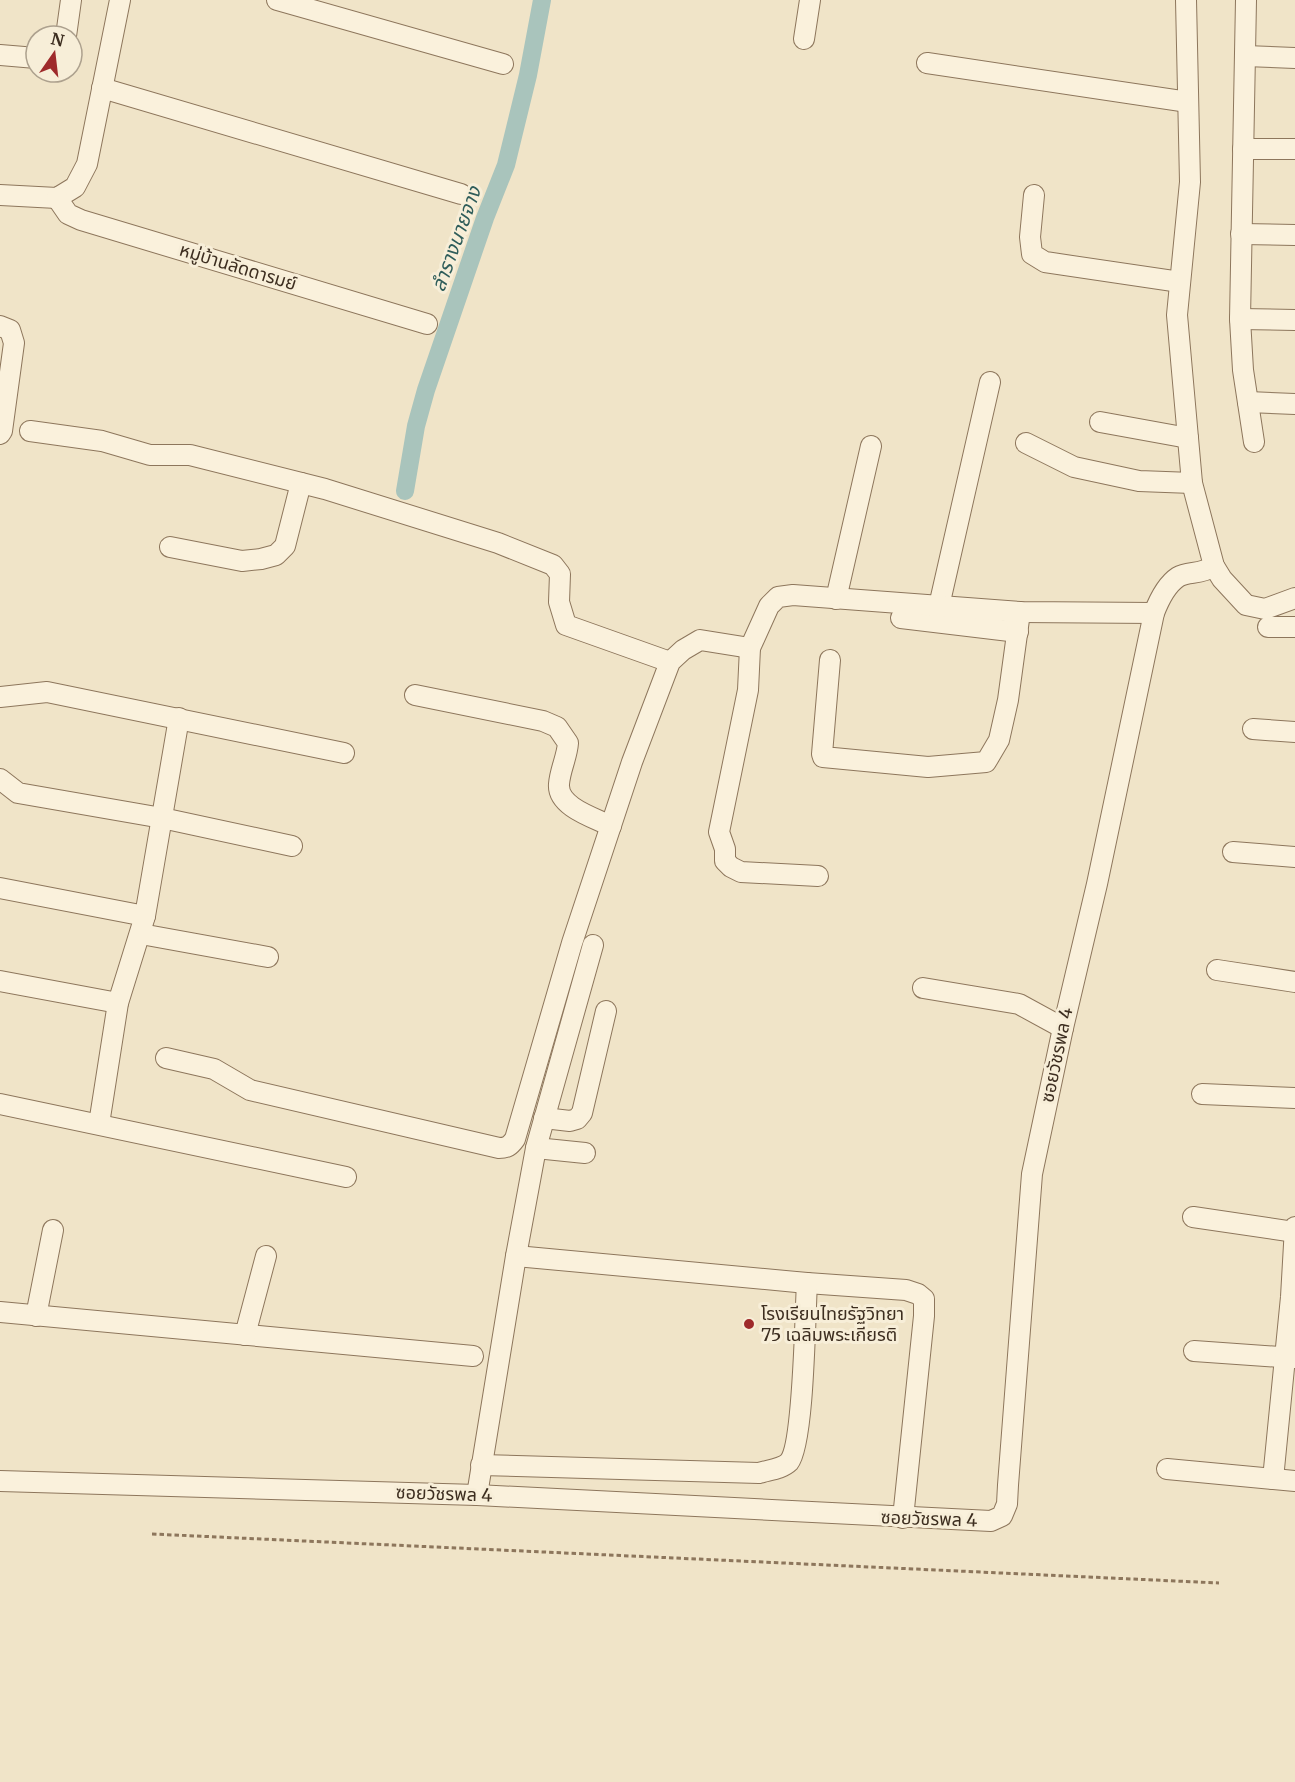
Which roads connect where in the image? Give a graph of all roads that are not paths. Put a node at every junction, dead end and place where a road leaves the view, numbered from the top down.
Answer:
1 (71, 0) edge
2 (120, 0) edge
3 (277, 0) edge
4 (810, 0) edge
5 (1186, 0) edge
6 (1246, 0) edge
7 (68, 24) edge
8 (804, 39) dead end
9 (0, 55) edge
10 (1245, 56) junction
11 (24, 57) edge
12 (1295, 58) edge
13 (927, 63) dead end
14 (503, 64) dead end
15 (102, 88) junction
16 (1188, 102) junction
17 (1243, 149) junction
18 (1295, 149) edge
19 (461, 194) dead end
20 (0, 195) edge
21 (1034, 195) dead end
22 (57, 198) junction
23 (1241, 234) junction
24 (1295, 235) edge
25 (1180, 282) junction
26 (1240, 319) junction
27 (1295, 320) edge
28 (427, 324) dead end
29 (0, 326) edge
30 (990, 382) dead end
31 (4, 384) edge
32 (1248, 402) junction
33 (1295, 404) edge
34 (1100, 422) dead end
35 (30, 431) dead end
36 (0, 434) edge
37 (1188, 438) junction
38 (1254, 442) dead end
39 (1026, 443) dead end
40 (871, 446) dead end
41 (301, 483) junction
42 (1192, 483) junction
43 (170, 547) dead end
44 (1214, 566) junction
45 (1295, 598) edge
46 (836, 599) junction
47 (939, 606) junction
48 (1154, 613) junction
49 (901, 618) dead end
50 (1019, 622) junction
51 (1268, 627) dead end
52 (1295, 627) edge
53 (750, 648) junction
54 (830, 660) dead end
55 (670, 662) junction
56 (415, 695) dead end
57 (0, 698) edge
58 (179, 718) junction
59 (1253, 729) dead end
60 (1295, 732) edge
61 (344, 753) dead end
62 (0, 779) edge
63 (162, 818) junction
64 (611, 826) junction
65 (292, 846) dead end
66 (1233, 852) dead end
67 (1295, 857) edge
68 (818, 876) dead end
69 (0, 888) edge
70 (143, 926) junction
71 (594, 945) dead end
72 (268, 957) dead end
73 (1217, 970) dead end
74 (0, 981) edge
75 (1295, 982) edge
76 (923, 988) dead end
77 (118, 1004) junction
78 (606, 1011) dead end
79 (1063, 1028) junction
80 (166, 1058) dead end
81 (1202, 1094) dead end
82 (1295, 1098) edge
83 (0, 1104) edge
84 (544, 1118) junction
85 (99, 1124) junction
86 (536, 1148) junction
87 (585, 1153) dead end
88 (346, 1177) dead end
89 (1192, 1216) dead end
90 (53, 1230) dead end
91 (1295, 1230) edge
92 (266, 1256) dead end
93 (516, 1256) junction
94 (807, 1283) junction
95 (0, 1312) edge
96 (36, 1316) junction
97 (245, 1335) junction
98 (1194, 1351) dead end
99 (473, 1356) dead end
100 (1289, 1358) edge
101 (481, 1465) junction
102 (1167, 1468) dead end
103 (1273, 1479) junction
104 (0, 1481) edge
105 (1295, 1481) edge
106 (477, 1495) junction
107 (903, 1518) junction

1 - 7 street
2 - 15 street
3 - 14 street
4 - 8 street
5 - 16 street
6 - 10 street
9 - 11 street
10 - 12 street
10 - 17 street
13 - 16 street
15 - 19 street
15 - 22 street
16 - 25 street
17 - 18 street
17 - 23 street
20 - 22 street
21 - 25 street
22 - 28 street, หมู่บ้านลัดดารมย์
23 - 24 street
23 - 26 street
25 - 37 street
26 - 27 street
26 - 32 street
29 - 31 street
30 - 47 street
31 - 36 street
32 - 33 street
32 - 38 street
34 - 37 street
35 - 41 street
37 - 42 street
39 - 42 street
40 - 46 street
41 - 43 street
41 - 55 street
42 - 44 street
44 - 45 street
44 - 48 street, ซอยวัชรพล 4
46 - 47 street
46 - 53 street
47 - 50 street
48 - 50 street
48 - 79 street, ซอยวัชรพล 4
49 - 50 street
50 - 54 street
51 - 52 street
53 - 55 street
53 - 68 street
55 - 64 street
56 - 64 street
57 - 58 street
58 - 61 street
58 - 63 street
59 - 60 street
62 - 63 street
63 - 65 street
63 - 70 street
64 - 80 street
66 - 67 street
69 - 70 street
70 - 72 street
70 - 77 street
71 - 84 street
73 - 75 street
74 - 77 street
76 - 79 street
77 - 85 street
78 - 84 street
79 - 107 street, ซอยวัชรพล 4
81 - 82 street
83 - 85 street
84 - 86 street
85 - 88 street
86 - 87 street
86 - 93 street
89 - 91 street
90 - 96 street
91 - 100 street
92 - 97 street
93 - 94 street
93 - 101 street
94 - 101 street
94 - 107 street
95 - 96 street
96 - 97 street
97 - 99 street
98 - 100 street
100 - 103 street
101 - 106 street
102 - 103 street
103 - 105 street
104 - 106 street, ซอยวัชรพล 4
106 - 107 street, ซอยวัชรพล 4

